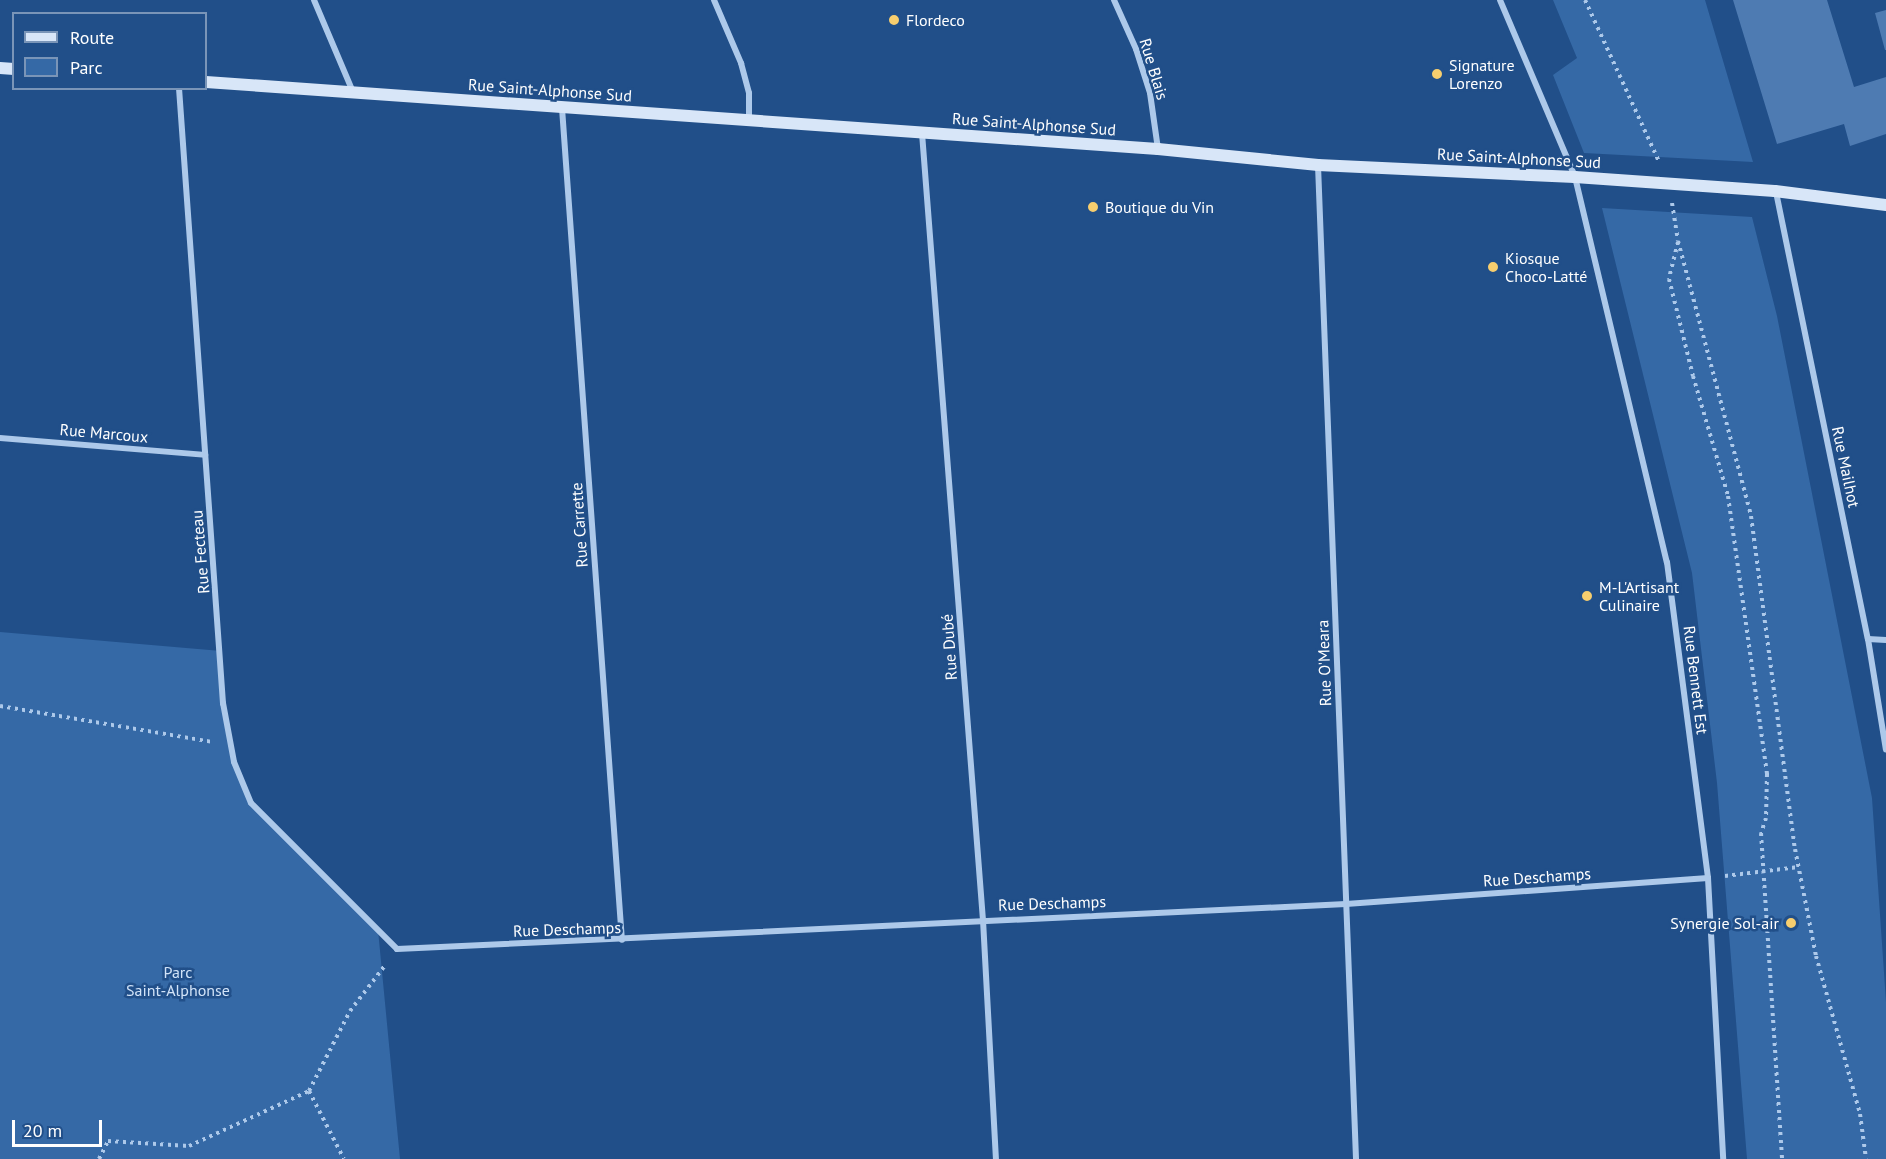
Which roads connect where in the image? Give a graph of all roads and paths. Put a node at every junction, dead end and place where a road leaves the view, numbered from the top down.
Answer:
1 (314, 0) edge
2 (714, 0) edge
3 (1114, 0) edge
4 (1500, 0) edge
5 (1585, 0) edge
6 (207, 82) edge
7 (179, 90) edge
8 (353, 92) junction
9 (562, 108) junction
10 (748, 120) junction
11 (922, 132) junction
12 (1158, 149) junction
13 (1318, 165) junction
14 (1575, 177) junction
15 (1668, 184) junction
16 (1775, 191) junction
17 (1886, 200) edge
18 (1860, 201) junction
19 (1886, 205) edge
20 (1678, 241) junction
21 (0, 438) edge
22 (205, 455) junction
23 (1868, 639) junction
24 (1886, 640) edge
25 (0, 706) edge
26 (231, 745) junction
27 (1886, 750) edge
28 (1798, 867) junction
29 (1764, 872) junction
30 (1708, 878) junction
31 (1346, 904) junction
32 (983, 920) junction
33 (622, 940) junction
34 (397, 949) junction
35 (309, 1090) junction
36 (99, 1159) edge
37 (344, 1159) edge
38 (996, 1159) edge
39 (1356, 1159) edge
40 (1723, 1159) edge
41 (1782, 1159) edge
42 (1866, 1159) edge

1 - 8 street
2 - 10 street
3 - 12 street, Rue Blais
4 - 14 street, Rue Bennett Est
5 - 15 path
6 - 8 main road, Rue Saint-Alphonse Sud
7 - 22 street, Rue Fecteau
8 - 9 main road, Rue Saint-Alphonse Sud
9 - 10 main road, Rue Saint-Alphonse Sud
9 - 33 street, Rue Carrette
10 - 11 main road, Rue Saint-Alphonse Sud
11 - 12 main road, Rue Saint-Alphonse Sud
11 - 32 street, Rue Dubé
12 - 13 main road, Rue Saint-Alphonse Sud
13 - 14 main road, Rue Saint-Alphonse Sud
13 - 31 street, Rue O'Meara
14 - 15 main road, Rue Saint-Alphonse Sud
14 - 30 street, Rue Bennett Est
15 - 16 main road, Rue Saint-Alphonse Sud
15 - 20 path
16 - 18 main road, Rue Saint-Alphonse Sud
16 - 23 street, Rue Mailhot
17 - 18 main road, Rue Saint-Alphonse Sud
18 - 19 main road, Rue Saint-Alphonse Sud
20 - 28 path
20 - 29 path
21 - 22 street, Rue Marcoux
22 - 26 street, Rue Fecteau
23 - 24 street
23 - 27 street, Rue Mailhot
25 - 26 path
26 - 34 street, Rue Fecteau
28 - 29 path
28 - 42 path
29 - 30 path
29 - 41 path
30 - 31 street, Rue Deschamps
30 - 40 street, Rue Bennett Est
31 - 32 street, Rue Deschamps
31 - 39 street, Rue O'Meara
32 - 33 street, Rue Deschamps
32 - 38 street, Rue Dubé
33 - 34 street, Rue Deschamps
34 - 35 path
35 - 36 path
35 - 37 path

